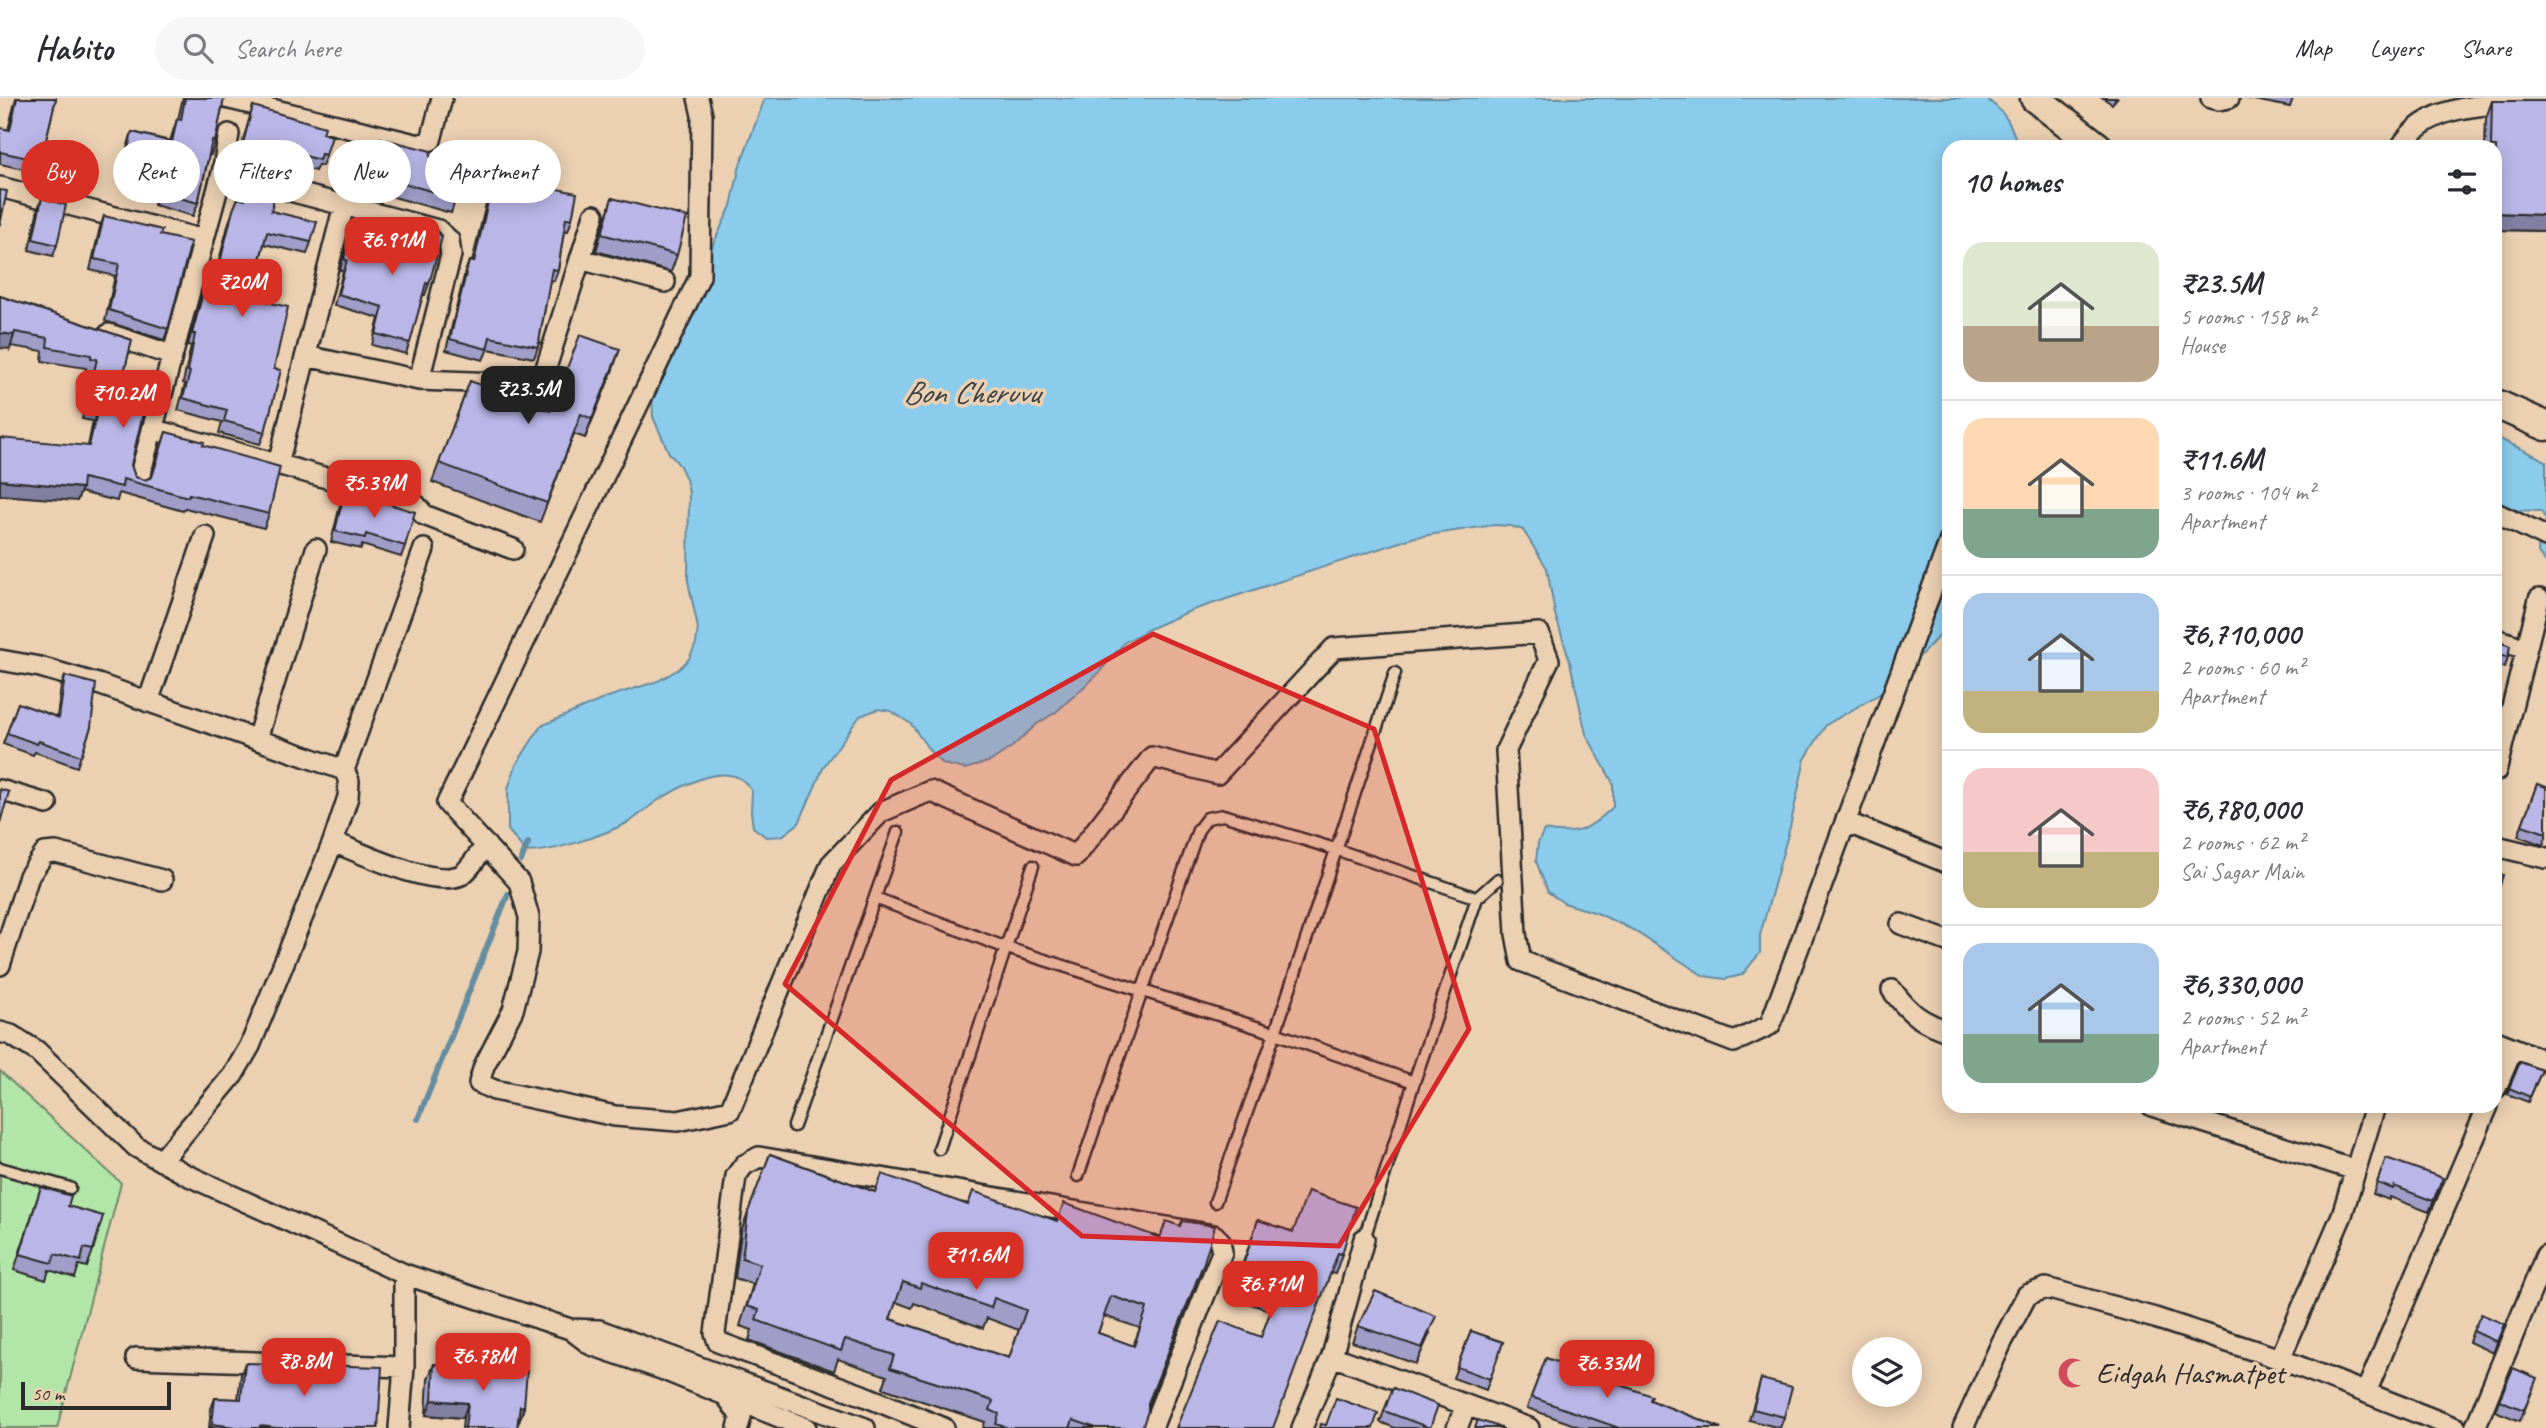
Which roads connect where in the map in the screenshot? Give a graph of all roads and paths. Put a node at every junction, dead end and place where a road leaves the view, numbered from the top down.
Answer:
1 (226, 98) edge
2 (442, 98) edge
3 (698, 98) edge
4 (2035, 98) edge
5 (2211, 98) edge
6 (2229, 98) edge
7 (2546, 103) edge
8 (229, 134) dead end
9 (228, 140) edge
10 (2089, 140) edge
11 (2405, 140) edge
12 (0, 187) edge
13 (314, 197) edge
14 (214, 203) edge
15 (344, 205) junction
16 (594, 215) dead end
17 (204, 240) junction
18 (580, 259) junction
19 (665, 282) dead end
20 (95, 329) edge
21 (171, 355) junction
22 (306, 356) junction
23 (419, 380) junction
24 (2502, 407) edge
25 (2546, 426) edge
26 (152, 429) junction
27 (278, 464) junction
28 (138, 482) edge
29 (2502, 516) edge
30 (205, 537) dead end
31 (2546, 537) edge
32 (316, 549) dead end
33 (424, 549) dead end
34 (513, 550) dead end
35 (1942, 562) edge
36 (2539, 599) dead end
37 (2502, 641) edge
38 (2526, 649) junction
39 (0, 660) edge
40 (1395, 673) dead end
41 (148, 702) junction
42 (257, 740) junction
43 (2502, 747) edge
44 (344, 770) junction
45 (0, 790) edge
46 (47, 804) dead end
47 (1846, 822) junction
48 (898, 832) dead end
49 (334, 842) junction
50 (485, 845) junction
51 (2502, 847) edge
52 (1335, 849) junction
53 (2545, 853) edge
54 (1942, 861) edge
55 (1033, 866) dead end
56 (162, 880) dead end
57 (1497, 880) dead end
58 (875, 898) junction
59 (1477, 898) junction
60 (1901, 924) dead end
61 (1942, 939) edge
62 (1004, 947) junction
63 (0, 965) edge
64 (1140, 990) junction
65 (1892, 990) dead end
66 (1942, 1029) edge
67 (0, 1032) edge
68 (1275, 1033) junction
69 (2504, 1044) edge
70 (2546, 1062) edge
71 (1414, 1082) junction
72 (2174, 1113) edge
73 (2373, 1113) edge
74 (2485, 1113) edge
75 (794, 1126) dead end
76 (939, 1149) dead end
77 (161, 1161) junction
78 (0, 1168) edge
79 (2355, 1170) junction
80 (1078, 1176) dead end
81 (71, 1188) dead end
82 (1215, 1202) dead end
83 (1364, 1239) joint
84 (2546, 1255) edge
85 (404, 1274) junction
86 (1332, 1356) junction
87 (136, 1358) dead end
88 (2280, 1359) junction
89 (664, 1361) junction
90 (404, 1367) junction
91 (830, 1385) junction
92 (2366, 1392) junction
93 (862, 1395) junction
94 (727, 1397) junction
95 (1466, 1405) junction
96 (842, 1422) edge
97 (800, 1426) edge
98 (399, 1428) edge
99 (738, 1428) edge
100 (767, 1428) edge
101 (944, 1428) edge
102 (1152, 1428) edge
103 (1302, 1428) edge
104 (1457, 1428) edge
105 (1529, 1428) edge
106 (1963, 1428) edge
107 (2456, 1428) edge
108 (2475, 1428) edge

1 - 2 street
3 - 50 street
4 - 10 street
5 - 6 street
7 - 11 street
8 - 9 street
12 - 17 street
13 - 15 street
14 - 17 street
15 - 22 street
15 - 23 street
16 - 18 street
17 - 21 street
18 - 19 street
18 - 23 street
20 - 21 street
21 - 26 street
22 - 23 street
22 - 27 street
24 - 25 street
26 - 27 street
26 - 28 street
27 - 34 street
29 - 31 street
30 - 41 street
32 - 42 street
33 - 44 street
35 - 47 street
36 - 38 street
37 - 38 street
38 - 43 street
39 - 41 street
40 - 52 lane
41 - 42 street
42 - 44 street
44 - 49 street
45 - 46 street
47 - 50 street
47 - 54 street
48 - 58 lane
49 - 50 street
49 - 77 street
51 - 53 street
52 - 59 lane
52 - 64 lane
52 - 68 lane
55 - 62 lane
56 - 63 street
57 - 59 lane
58 - 62 lane
58 - 75 lane
59 - 71 lane
60 - 61 street
62 - 64 lane
62 - 76 lane
64 - 68 lane
64 - 80 lane
65 - 66 street
67 - 77 street
68 - 71 lane
68 - 82 lane
69 - 70 street
71 - 83 lane
72 - 79 street
73 - 79 street
74 - 92 street
77 - 85 street
78 - 81 lane
79 - 88 street
83 - 86 street
84 - 108 street
85 - 89 street
85 - 90 street
86 - 95 street
86 - 103 street
87 - 90 street
88 - 92 street
88 - 106 street
89 - 94 street
89 - 96 street
90 - 98 street
91 - 93 street
91 - 96 street
91 - 102 street
92 - 107 street
93 - 96 street
93 - 101 street
94 - 97 street
94 - 99 street
95 - 104 street
95 - 105 street
97 - 100 street

